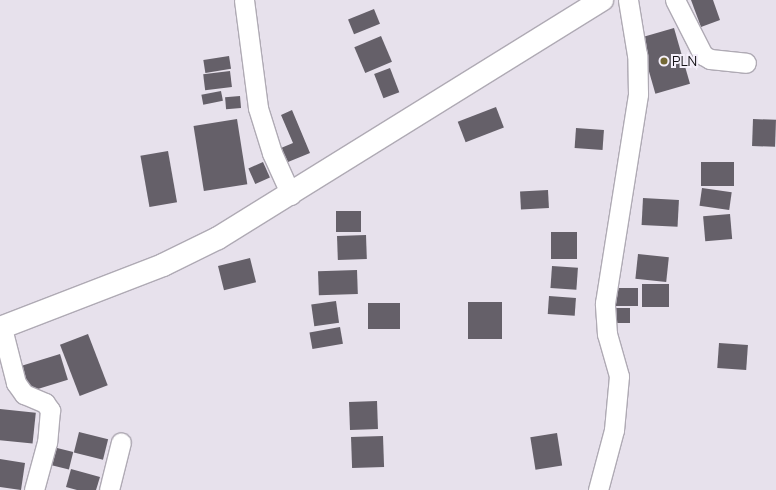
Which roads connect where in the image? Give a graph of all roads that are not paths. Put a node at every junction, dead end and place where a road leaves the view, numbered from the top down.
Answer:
1 (244, 0) edge
2 (602, 0) edge
3 (628, 0) edge
4 (675, 0) edge
5 (746, 63) dead end
6 (291, 195) junction
7 (1, 328) edge
8 (120, 442) dead end
9 (34, 490) edge
10 (109, 490) edge
11 (598, 490) edge

1 - 6 street
2 - 6 highway
3 - 11 street
4 - 5 street
6 - 7 highway
7 - 9 street
8 - 10 street

